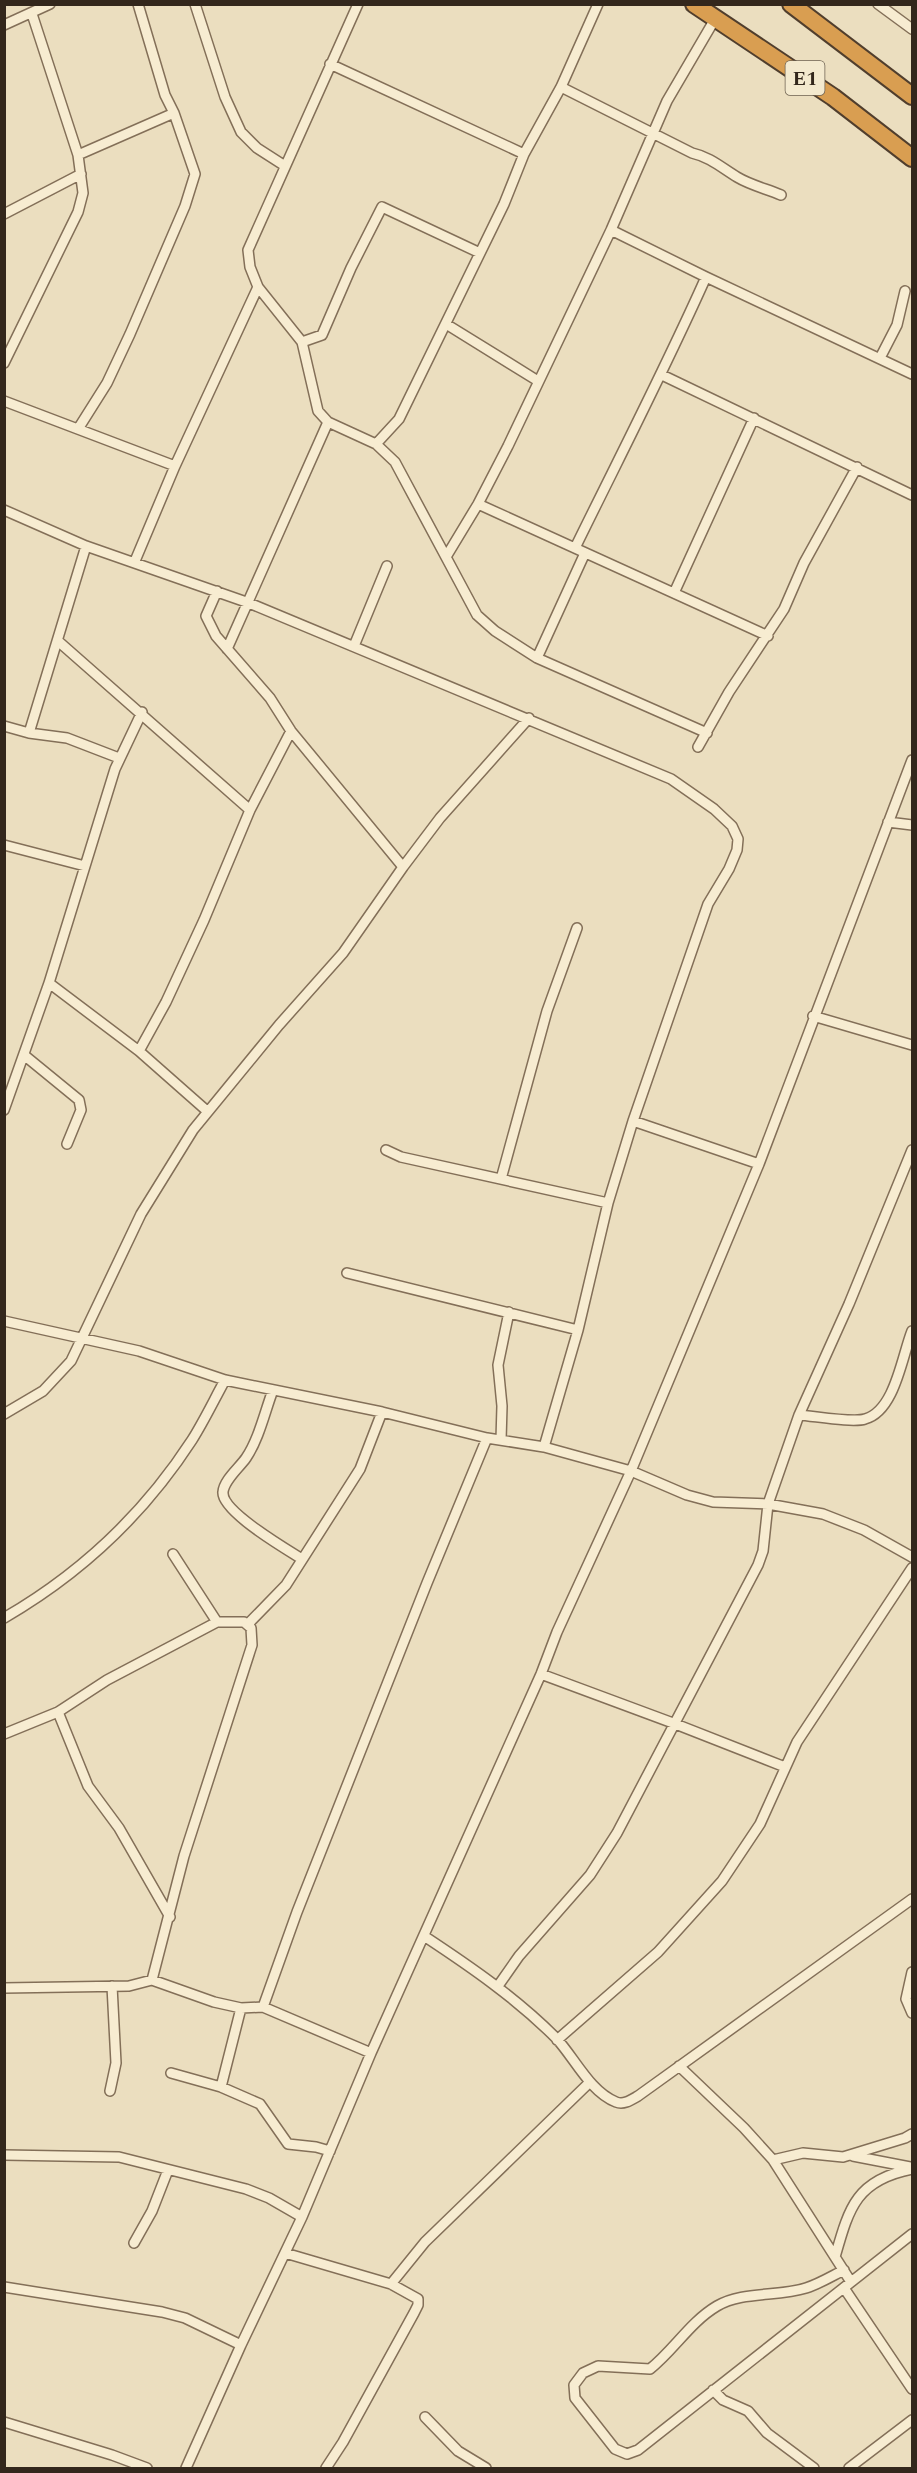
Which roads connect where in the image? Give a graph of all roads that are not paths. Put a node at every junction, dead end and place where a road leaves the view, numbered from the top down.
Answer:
1 (50, 4) edge
2 (138, 4) edge
3 (195, 4) edge
4 (358, 4) edge
5 (598, 4) edge
6 (694, 4) edge
7 (791, 4) edge
8 (878, 4) edge
9 (892, 9) edge
10 (32, 14) junction
11 (715, 19) junction
12 (4, 25) edge
13 (912, 29) edge
14 (330, 64) junction
15 (561, 87) junction
16 (912, 96) edge
17 (174, 113) junction
18 (653, 132) junction
19 (525, 154) junction
20 (78, 155) junction
21 (912, 158) edge
22 (285, 166) junction
23 (81, 174) junction
24 (781, 195) dead end
25 (4, 214) edge
26 (611, 230) junction
27 (480, 253) junction
28 (706, 278) junction
29 (258, 287) junction
30 (905, 291) dead end
31 (446, 324) junction
32 (302, 342) junction
33 (880, 358) junction
34 (4, 363) edge
35 (912, 374) edge
36 (662, 375) junction
37 (538, 381) junction
38 (4, 401) edge
39 (754, 418) junction
40 (327, 422) junction
41 (78, 429) junction
42 (376, 444) junction
43 (175, 466) junction
44 (857, 468) junction
45 (912, 495) edge
46 (478, 504) junction
47 (4, 510) edge
48 (86, 546) junction
49 (575, 548) junction
50 (585, 553) junction
51 (446, 557) junction
52 (135, 561) junction
53 (387, 566) dead end
54 (217, 591) junction
55 (674, 593) junction
56 (249, 603) junction
57 (768, 636) junction
58 (58, 641) junction
59 (354, 646) junction
60 (227, 649) junction
61 (537, 658) junction
62 (141, 712) junction
63 (529, 718) junction
64 (4, 726) edge
65 (291, 731) junction
66 (707, 733) junction
67 (29, 734) junction
68 (698, 747) dead end
69 (119, 758) junction
70 (912, 760) edge
71 (250, 810) junction
72 (888, 822) junction
73 (912, 825) edge
74 (4, 845) edge
75 (85, 866) junction
76 (403, 867) junction
77 (577, 928) dead end
78 (49, 983) junction
79 (813, 1016) junction
80 (912, 1045) edge
81 (139, 1051) junction
82 (24, 1055) junction
83 (4, 1110) edge
84 (207, 1111) junction
85 (633, 1120) junction
86 (67, 1144) dead end
87 (386, 1150) dead end
88 (912, 1150) edge
89 (759, 1164) junction
90 (501, 1179) junction
91 (608, 1203) junction
92 (347, 1273) dead end
93 (509, 1312) junction
94 (4, 1321) edge
95 (578, 1330) junction
96 (912, 1331) edge
97 (84, 1337) junction
98 (225, 1380) junction
99 (273, 1390) junction
100 (382, 1412) junction
101 (4, 1414) edge
102 (799, 1415) junction
103 (488, 1438) junction
104 (501, 1440) junction
105 (544, 1448) junction
106 (630, 1471) junction
107 (768, 1504) junction
108 (173, 1554) dead end
109 (912, 1557) edge
110 (302, 1559) junction
111 (912, 1568) edge
112 (4, 1618) edge
113 (217, 1622) junction
114 (248, 1624) junction
115 (541, 1674) junction
116 (58, 1712) junction
117 (673, 1723) junction
118 (4, 1734) edge
119 (785, 1767) junction
120 (912, 1899) edge
121 (170, 1917) junction
122 (424, 1936) junction
123 (912, 1972) edge
124 (152, 1980) junction
125 (112, 1986) junction
126 (498, 1986) junction
127 (4, 1988) edge
128 (262, 2007) junction
129 (241, 2008) junction
130 (912, 2013) edge
131 (557, 2040) junction
132 (371, 2053) junction
133 (679, 2066) junction
134 (171, 2073) dead end
135 (590, 2082) junction
136 (221, 2087) junction
137 (110, 2091) dead end
138 (912, 2134) edge
139 (330, 2151) junction
140 (4, 2155) edge
141 (850, 2155) junction
142 (772, 2160) junction
143 (912, 2168) edge
144 (168, 2169) junction
145 (302, 2217) junction
146 (912, 2234) edge
147 (134, 2243) dead end
148 (285, 2253) junction
149 (835, 2257) junction
150 (844, 2270) junction
151 (391, 2284) junction
152 (847, 2285) junction
153 (4, 2288) edge
154 (241, 2345) junction
155 (912, 2389) edge
156 (713, 2390) junction
157 (425, 2417) dead end
158 (912, 2420) edge
159 (5, 2424) edge
160 (147, 2469) edge
161 (186, 2469) edge
162 (326, 2469) edge
163 (486, 2469) edge
164 (814, 2469) edge
165 (849, 2469) edge

1 - 10 street
2 - 17 street
3 - 22 street
4 - 14 street
5 - 15 street
6 - 11 highway, E1
7 - 16 highway, E1
8 - 9 street
9 - 13 street
10 - 12 street
10 - 20 street
11 - 18 street
11 - 21 highway, E1
14 - 19 street
14 - 22 street
15 - 18 street
15 - 19 street
17 - 20 street
17 - 41 street
18 - 24 street
18 - 26 street
19 - 27 street
20 - 23 street
22 - 29 street
23 - 25 street
23 - 34 street
26 - 28 street
26 - 37 street
27 - 31 street
27 - 32 street
28 - 33 street
28 - 36 street
29 - 32 street
29 - 43 street
30 - 33 street
31 - 37 street
31 - 42 street
32 - 40 street
33 - 35 street
36 - 39 street
36 - 49 street
37 - 46 street
38 - 41 street
39 - 44 street
39 - 55 street
40 - 42 street
40 - 56 street
41 - 43 street
42 - 51 street
43 - 52 street
44 - 45 street
44 - 57 street
46 - 49 street
46 - 51 street
47 - 48 street
48 - 52 street
48 - 58 street
49 - 50 street
50 - 55 street
50 - 61 street
51 - 61 street
52 - 54 street
53 - 59 street
54 - 56 street
54 - 60 street
55 - 57 street
56 - 59 street
56 - 60 street
57 - 66 street
58 - 62 street
58 - 67 street
59 - 63 street
60 - 65 street
61 - 66 street
62 - 69 street
62 - 71 street
63 - 76 street
63 - 85 street
64 - 67 street
65 - 71 street
65 - 76 street
66 - 68 street
67 - 69 street
69 - 75 street
70 - 72 street
71 - 81 street
72 - 73 street
72 - 79 street
74 - 75 street
75 - 78 street
76 - 84 street
77 - 90 street
78 - 81 street
78 - 82 street
79 - 80 street
79 - 89 street
81 - 84 street
82 - 83 street
82 - 86 street
84 - 97 street
85 - 89 street
85 - 91 street
87 - 90 street
88 - 102 street
89 - 106 street
90 - 91 street
91 - 95 street
92 - 93 street
93 - 95 street
93 - 104 street
94 - 97 street
95 - 105 street
96 - 102 street
97 - 98 street
97 - 101 street
98 - 99 street
98 - 112 street
99 - 100 street
99 - 110 street
100 - 103 street
100 - 110 street
102 - 107 street
103 - 104 street
103 - 128 street
104 - 105 street
105 - 106 street
106 - 107 street
106 - 115 street
107 - 109 street
107 - 117 street
108 - 113 street
110 - 114 street
111 - 119 street
113 - 114 street
113 - 116 street
114 - 121 street
115 - 117 street
115 - 122 street
116 - 118 street
116 - 121 street
117 - 119 street
117 - 126 street
119 - 131 street
120 - 133 street
121 - 124 street
122 - 126 street
122 - 132 street
123 - 130 street
124 - 125 street
124 - 129 street
125 - 127 street
125 - 137 street
126 - 131 street
128 - 129 street
128 - 132 street
129 - 136 street
131 - 135 street
132 - 139 street
133 - 135 street
133 - 142 street
134 - 136 street
135 - 151 street
136 - 139 street
138 - 141 street
139 - 145 street
140 - 144 street
141 - 142 street
141 - 143 street
142 - 149 street
143 - 149 street
144 - 145 street
144 - 147 street
145 - 148 street
146 - 152 street
148 - 151 street
148 - 154 street
149 - 150 street
150 - 152 street
150 - 156 street
151 - 162 street
152 - 155 street
152 - 156 street
153 - 154 street
154 - 161 street
156 - 164 street
157 - 163 street
158 - 165 street
159 - 160 street

